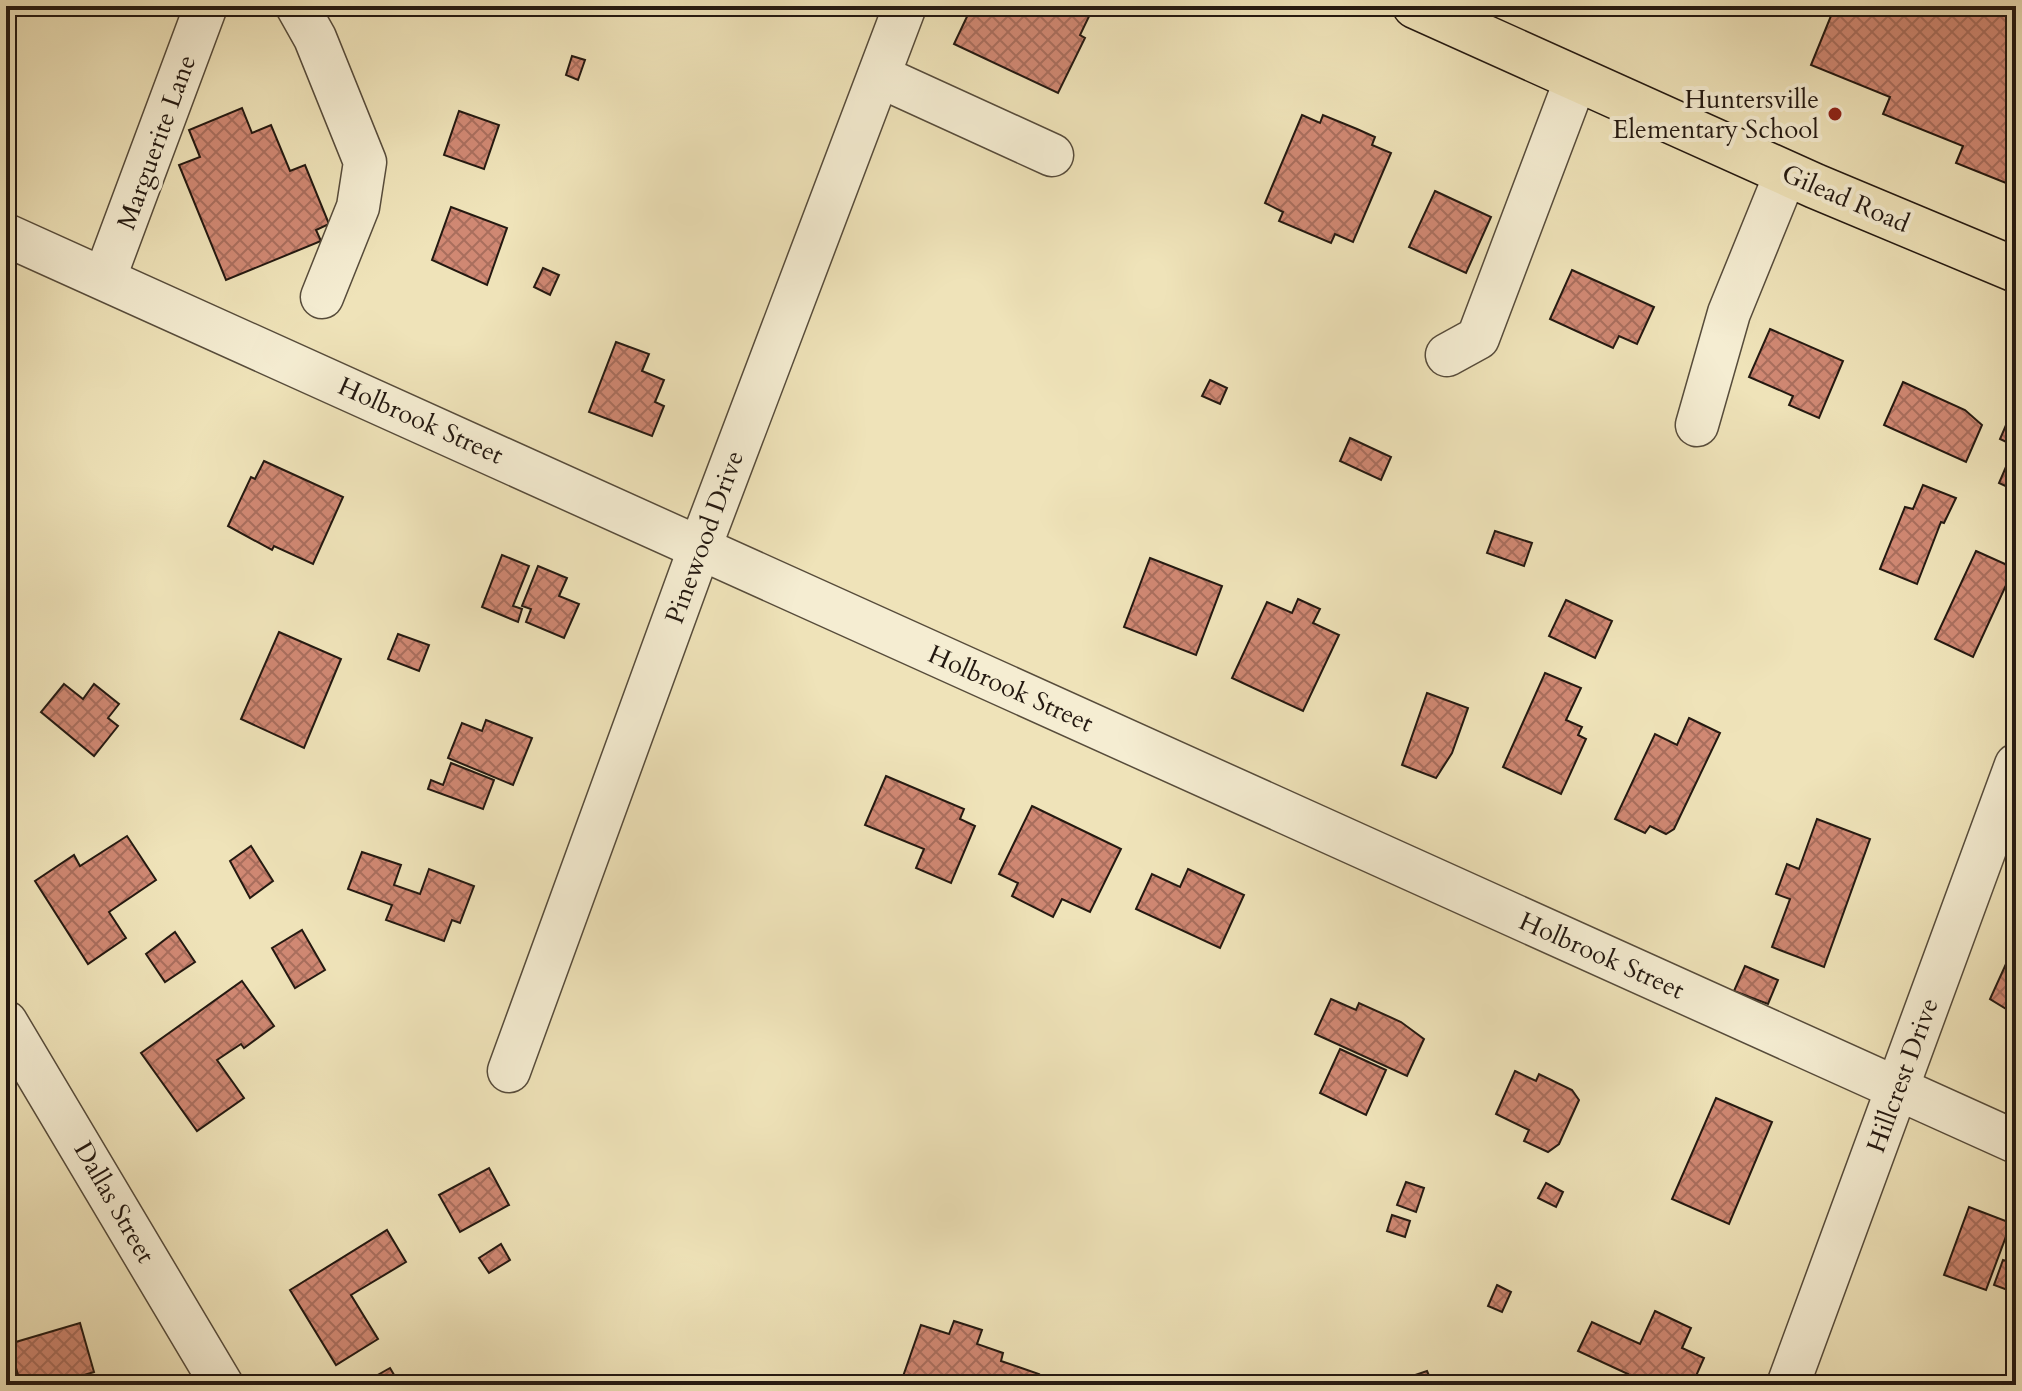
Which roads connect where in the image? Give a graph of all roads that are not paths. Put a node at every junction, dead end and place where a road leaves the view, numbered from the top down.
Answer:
1 (206, 6) edge
2 (297, 6) edge
3 (905, 6) edge
4 (1415, 6) edge
5 (879, 76) junction
6 (1576, 79) junction
7 (1052, 155) dead end
8 (1786, 173) junction
9 (6, 235) edge
10 (2016, 270) edge
11 (105, 277) junction
12 (322, 297) dead end
13 (1447, 355) dead end
14 (1697, 425) dead end
15 (700, 547) junction
16 (2016, 765) edge
17 (6, 1022) edge
18 (509, 1071) dead end
19 (1897, 1088) junction
20 (2016, 1142) edge
21 (222, 1385) edge
22 (1788, 1385) edge

1 - 11 street, Marguerite Lane
2 - 12 street
3 - 5 street, Pinewood Drive
4 - 6 main road, Gilead Road
5 - 7 street
5 - 15 street, Pinewood Drive
6 - 8 main road, Gilead Road
6 - 13 street
8 - 10 main road, Gilead Road
8 - 14 street
9 - 11 street, Holbrook Street
11 - 15 street, Holbrook Street
15 - 18 street, Pinewood Drive
15 - 19 street, Holbrook Street
16 - 19 street, Hillcrest Drive
17 - 21 street, Dallas Street
19 - 20 street, Holbrook Street
19 - 22 street, Hillcrest Drive

